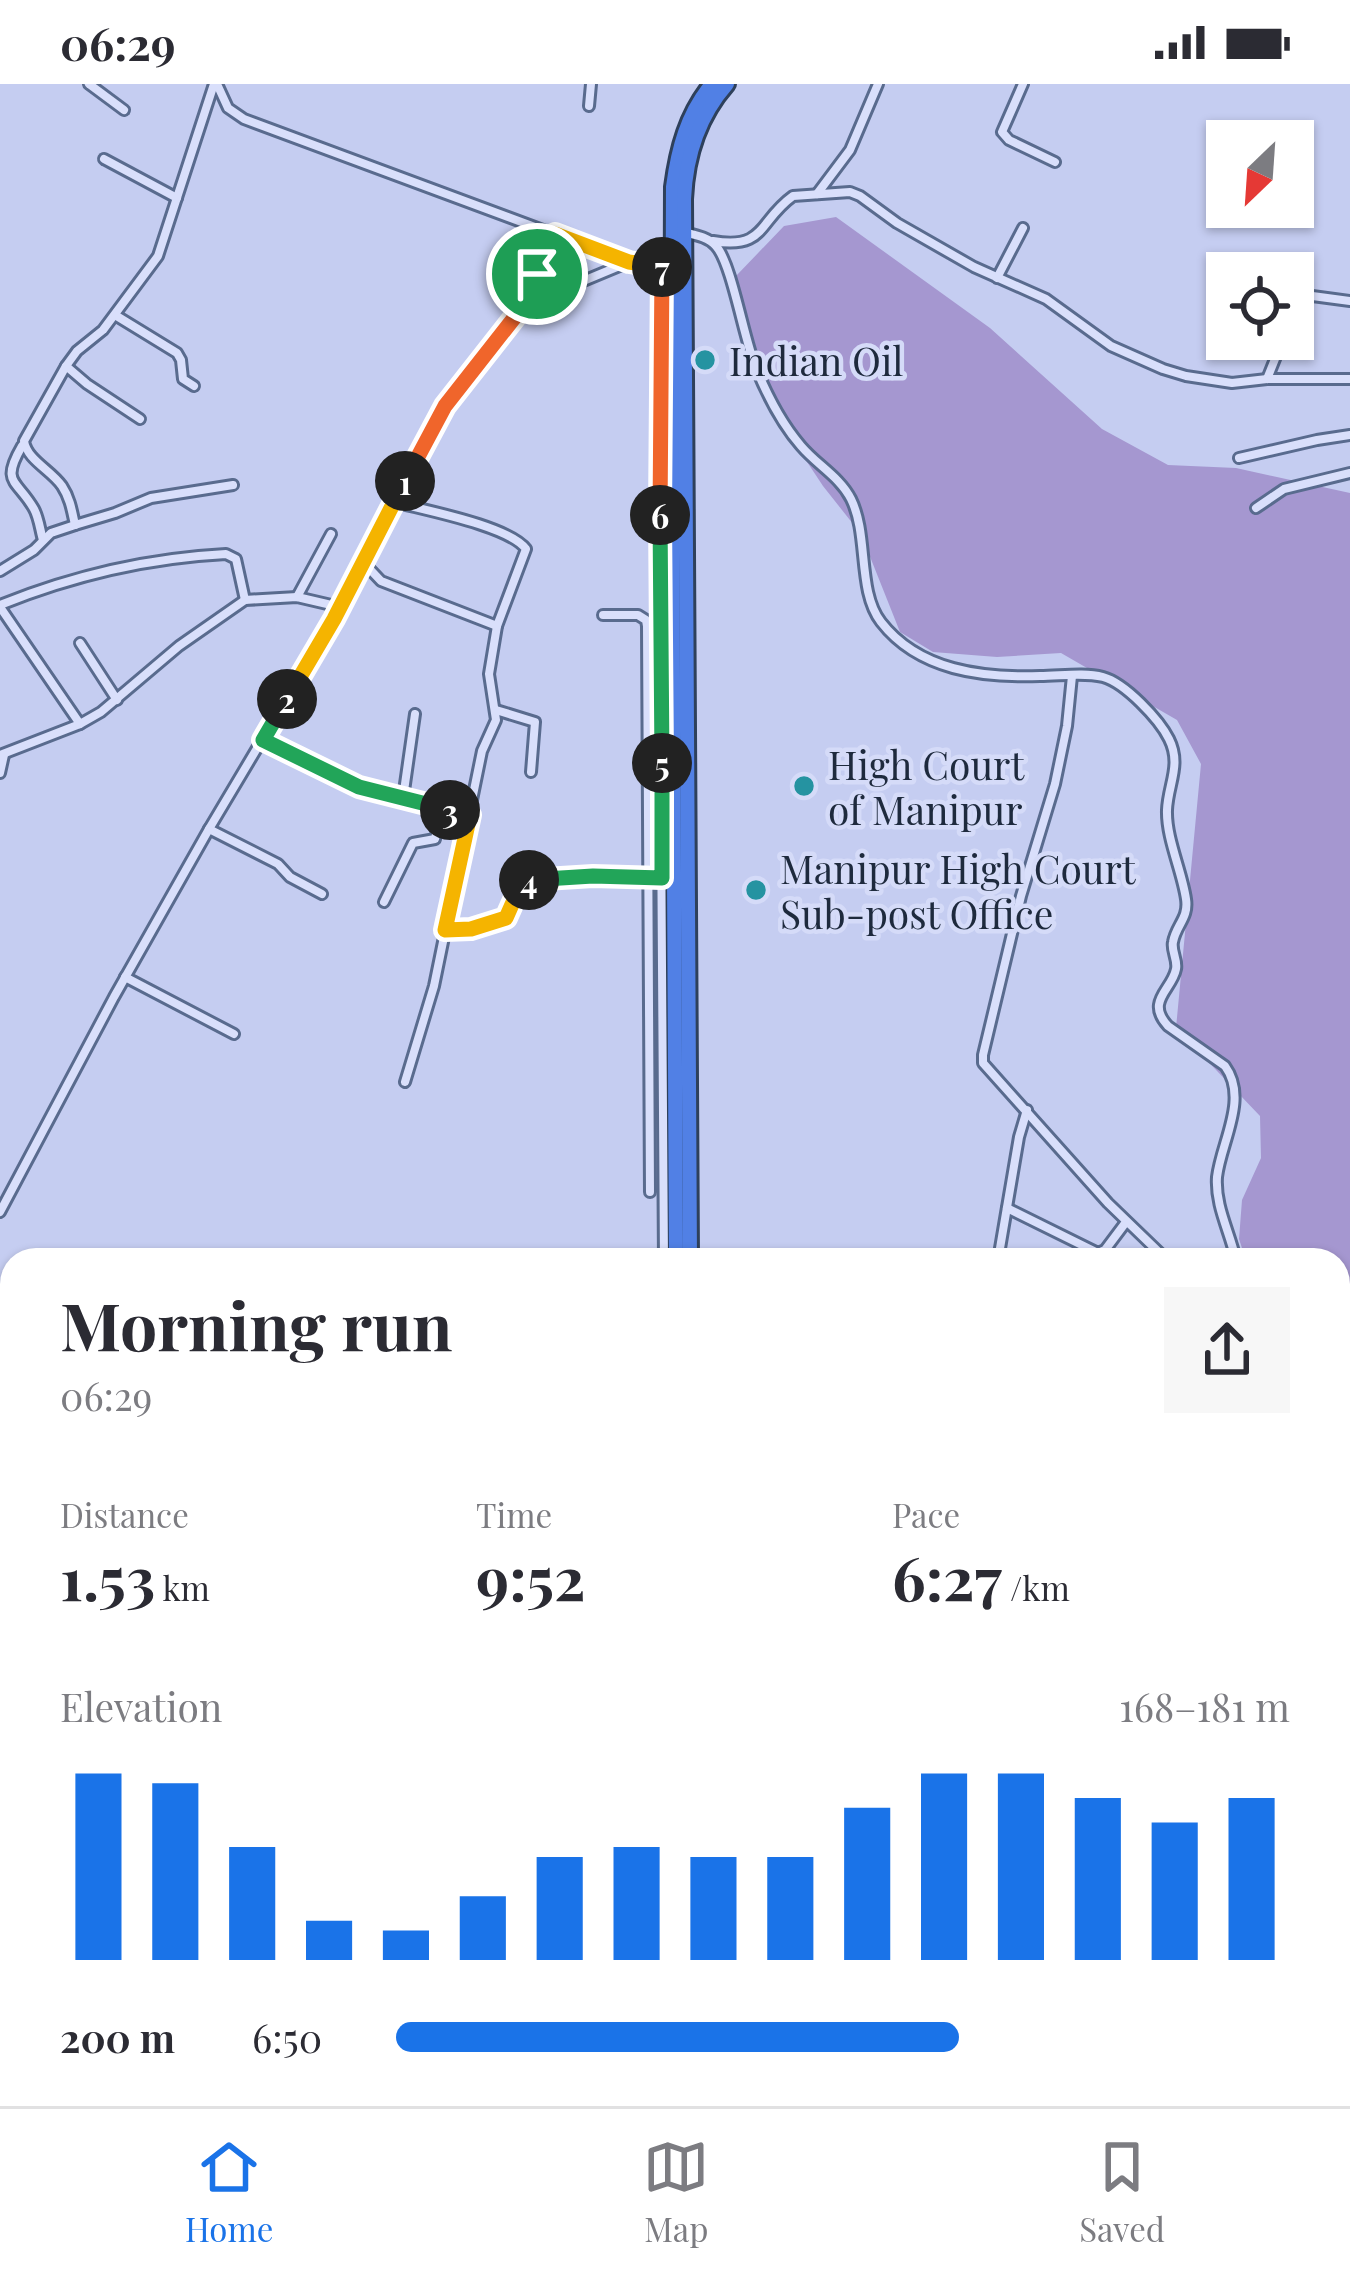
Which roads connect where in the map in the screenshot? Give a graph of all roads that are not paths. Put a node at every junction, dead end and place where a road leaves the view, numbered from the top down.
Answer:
1 (88, 84) edge
2 (216, 84) edge
3 (591, 84) edge
4 (712, 84) edge
5 (728, 84) edge
6 (878, 84) edge
7 (1023, 84) edge
8 (589, 106) dead end
9 (124, 110) dead end
10 (104, 159) dead end
11 (1055, 162) dead end
12 (840, 166) junction
13 (850, 192) junction
14 (817, 194) junction
15 (177, 198) junction
16 (1023, 228) dead end
17 (683, 232) junction
18 (555, 234) junction
19 (708, 239) junction
20 (629, 262) junction
21 (673, 265) junction
22 (997, 278) junction
23 (1314, 297) edge
24 (1350, 301) edge
25 (528, 304) junction
26 (115, 314) junction
27 (1275, 360) edge
28 (66, 366) junction
29 (1267, 379) junction
30 (1350, 379) edge
31 (194, 386) dead end
32 (140, 418) dead end
33 (1350, 435) edge
34 (23, 445) junction
35 (1239, 458) dead end
36 (1350, 472) edge
37 (233, 485) dead end
38 (394, 502) junction
39 (1256, 508) dead end
40 (74, 525) junction
41 (331, 534) dead end
42 (43, 540) junction
43 (363, 562) junction
44 (0, 571) edge
45 (297, 597) junction
46 (245, 600) junction
47 (0, 606) edge
48 (340, 607) junction
49 (603, 615) dead end
50 (497, 626) junction
51 (80, 643) dead end
52 (1072, 676) junction
53 (117, 700) junction
54 (494, 710) junction
55 (415, 714) dead end
56 (80, 724) junction
57 (263, 740) junction
58 (2, 754) edge
59 (531, 772) dead end
60 (0, 773) edge
61 (403, 798) junction
62 (442, 808) junction
63 (470, 815) junction
64 (209, 829) junction
65 (648, 877) junction
66 (662, 878) junction
67 (322, 894) dead end
68 (384, 902) dead end
69 (445, 930) junction
70 (125, 977) junction
71 (234, 1034) dead end
72 (405, 1082) dead end
73 (1027, 1111) junction
74 (650, 1192) dead end
75 (1007, 1208) junction
76 (0, 1212) edge
77 (1126, 1222) junction
78 (664, 1248) edge
79 (676, 1248) edge
80 (690, 1248) edge
81 (1000, 1248) edge
82 (1088, 1248) edge
83 (1106, 1248) edge
84 (1154, 1248) edge
85 (1233, 1248) edge

1 - 9 street
2 - 15 street
2 - 18 street
3 - 8 street
4 - 21 highway
5 - 17 highway
6 - 12 street
7 - 11 street
10 - 15 street
12 - 13 street
12 - 14 street
13 - 14 street
13 - 22 street
14 - 19 street
15 - 26 street
16 - 22 street
17 - 19 street
17 - 21 highway
18 - 20 street
18 - 25 street
19 - 52 street
20 - 21 street
20 - 25 street
21 - 66 street
21 - 79 highway
21 - 80 highway
22 - 29 street
23 - 24 street
25 - 38 street
26 - 28 street
26 - 31 street
27 - 29 street
28 - 32 street
28 - 34 street
29 - 30 street
33 - 35 street
34 - 40 street
34 - 42 street
36 - 39 street
37 - 40 street
38 - 43 street
38 - 50 street
40 - 42 street
41 - 45 street
42 - 44 street
43 - 48 street
43 - 50 street
45 - 46 street
45 - 48 street
46 - 47 street
46 - 53 street
47 - 56 street
48 - 57 street
49 - 65 street
50 - 54 street
51 - 53 street
52 - 73 street
52 - 85 street
53 - 56 street
54 - 59 street
54 - 63 street
55 - 61 street
56 - 58 street
57 - 61 street
57 - 64 street
58 - 60 street
61 - 62 street
62 - 63 street
62 - 68 street
63 - 69 street
64 - 67 street
64 - 70 street
65 - 66 street
65 - 69 street
65 - 74 street
66 - 78 street
69 - 72 street
70 - 71 street
70 - 76 street
73 - 75 street
73 - 77 street
75 - 81 street
75 - 82 street
77 - 83 street
77 - 84 street

